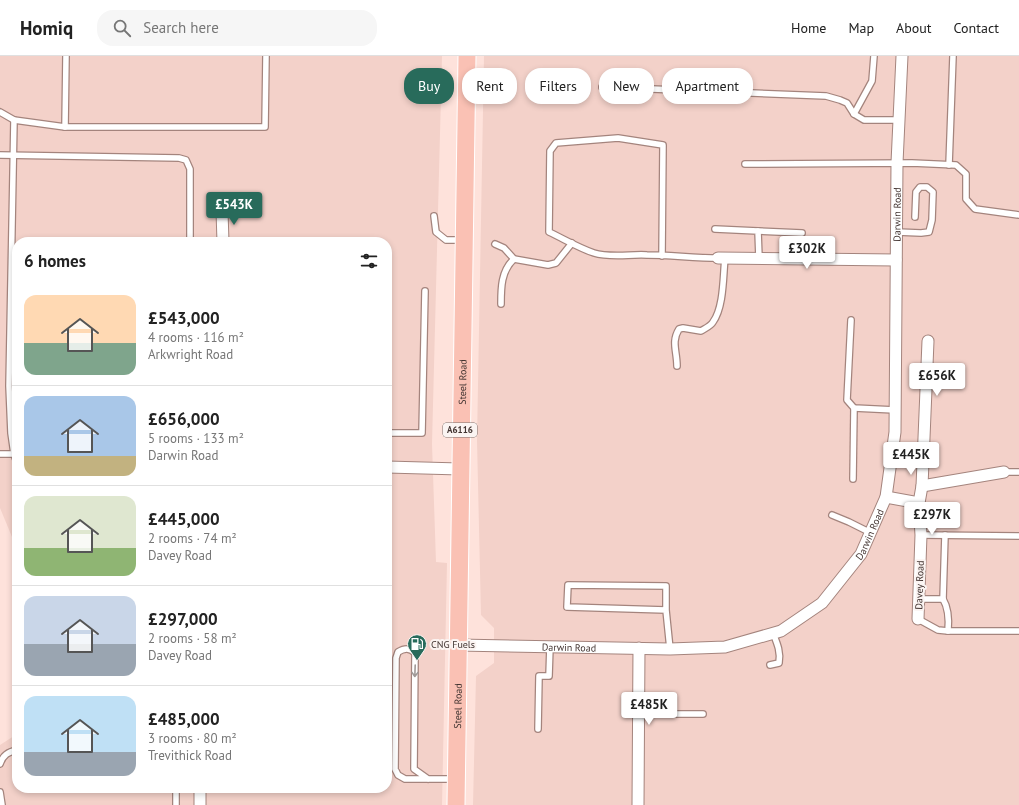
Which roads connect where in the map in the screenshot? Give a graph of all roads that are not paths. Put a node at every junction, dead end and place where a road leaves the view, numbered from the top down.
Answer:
1 (66, 56) edge
2 (266, 56) edge
3 (467, 56) edge
4 (874, 56) edge
5 (902, 56) edge
6 (953, 56) edge
7 (654, 89) edge
8 (0, 112) edge
9 (854, 114) junction
10 (14, 120) junction
11 (899, 120) junction
12 (65, 127) junction
13 (0, 155) edge
14 (13, 155) junction
15 (897, 163) junction
16 (745, 164) dead end
17 (949, 165) junction
18 (222, 212) dead end
19 (1019, 215) edge
20 (434, 216) dead end
21 (915, 217) dead end
22 (714, 229) dead end
23 (758, 231) junction
24 (802, 232) dead end
25 (897, 232) junction
26 (190, 237) edge
27 (223, 237) edge
28 (464, 240) junction
29 (572, 243) junction
30 (495, 244) dead end
31 (662, 256) junction
32 (721, 258) junction
33 (759, 258) junction
34 (514, 259) junction
35 (896, 260) junction
36 (425, 291) dead end
37 (501, 304) dead end
38 (851, 320) dead end
39 (928, 341) dead end
40 (677, 366) dead end
41 (854, 408) junction
42 (896, 410) junction
43 (392, 433) edge
44 (12, 444) edge
45 (0, 454) edge
46 (12, 454) edge
47 (392, 467) edge
48 (460, 469) junction
49 (1004, 472) joint
50 (1019, 472) edge
51 (852, 479) dead end
52 (922, 486) junction
53 (886, 498) junction
54 (919, 503) junction
55 (832, 515) dead end
56 (870, 533) junction
57 (921, 535) junction
58 (945, 535) junction
59 (1019, 536) edge
60 (918, 599) junction
61 (943, 599) junction
62 (666, 610) junction
63 (918, 618) joint
64 (948, 631) junction
65 (1019, 632) edge
66 (773, 634) junction
67 (458, 645) junction
68 (550, 646) junction
69 (639, 648) junction
70 (670, 649) junction
71 (770, 665) dead end
72 (638, 714) junction
73 (703, 714) dead end
74 (538, 729) dead end
75 (12, 751) edge
76 (0, 764) edge
77 (428, 779) junction
78 (456, 779) junction
79 (0, 792) edge
80 (176, 793) edge
81 (200, 793) edge
82 (2, 805) edge
83 (176, 805) edge
84 (200, 805) edge
85 (456, 805) edge
86 (638, 805) edge

1 - 12 lane
2 - 12 lane
3 - 28 main road, Steel Road / A6116
4 - 9 lane
5 - 11 street, Darwin Road
6 - 17 lane
7 - 9 lane
8 - 10 lane
9 - 11 lane
10 - 12 lane
10 - 14 lane
11 - 15 street, Darwin Road
13 - 14 lane
14 - 26 lane
14 - 44 lane
15 - 16 lane
15 - 17 lane
15 - 25 street, Darwin Road
17 - 19 lane
18 - 27 street
20 - 28 lane
21 - 25 lane
22 - 23 lane
23 - 24 lane
23 - 33 lane
25 - 35 street, Darwin Road
28 - 48 main road, Steel Road / A6116
29 - 31 lane
29 - 31 lane
29 - 34 lane
30 - 34 lane
31 - 32 lane
32 - 33 street
32 - 40 lane
33 - 35 street
34 - 37 lane
35 - 42 street, Darwin Road
36 - 43 lane
38 - 41 lane
39 - 52 street, Davey Road
41 - 42 lane
41 - 51 lane
42 - 53 street, Darwin Road
45 - 46 lane
47 - 48 street
48 - 67 main road, Steel Road / A6116
49 - 50 lane
49 - 52 street
52 - 54 street, Davey Road
53 - 54 street
53 - 56 street, Darwin Road
54 - 57 street, Davey Road
55 - 56 lane
56 - 66 street, Darwin Road
57 - 58 lane
57 - 60 street, Davey Road
58 - 59 lane
58 - 61 lane
60 - 61 lane
60 - 63 street, Davey Road
61 - 64 lane
62 - 62 lane
62 - 70 lane
63 - 64 lane
64 - 65 lane
66 - 70 street, Darwin Road
66 - 71 lane
67 - 68 street, Darwin Road
67 - 78 main road, Steel Road / A6116
68 - 69 street, Darwin Road
68 - 74 lane
69 - 70 street, Darwin Road
69 - 72 street
72 - 73 lane
72 - 86 street
75 - 76 lane
77 -> 77 lane
77 - 78 lane
78 - 85 main road, Steel Road / A6116
79 - 82 lane
80 - 83 lane
81 - 84 street

